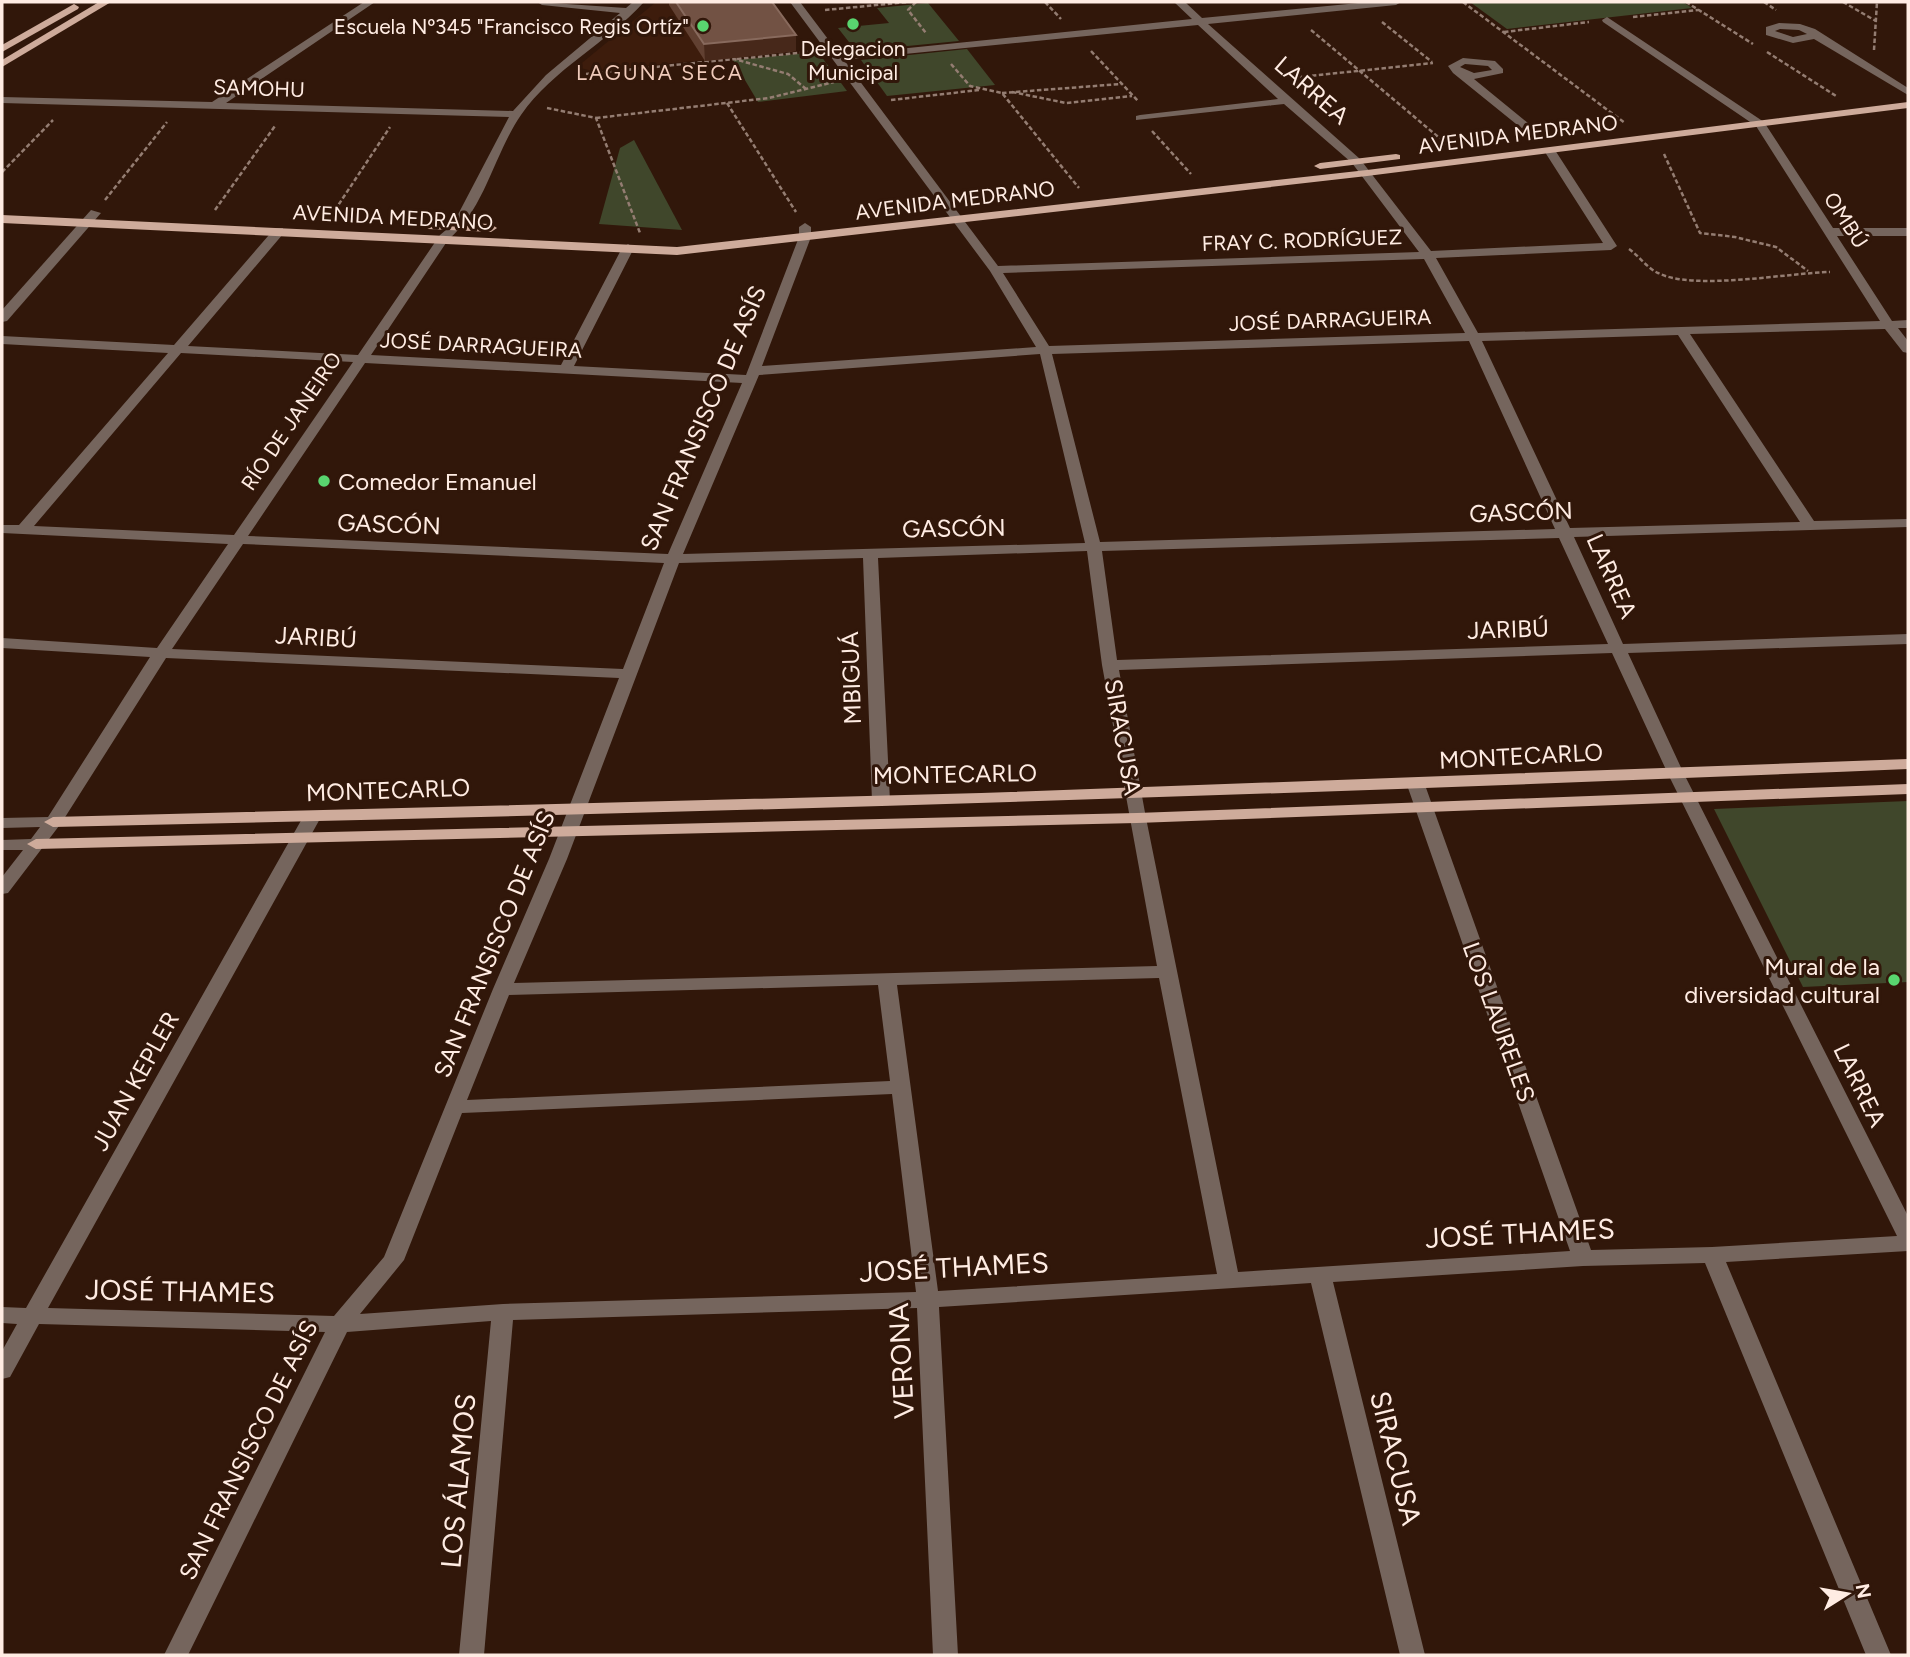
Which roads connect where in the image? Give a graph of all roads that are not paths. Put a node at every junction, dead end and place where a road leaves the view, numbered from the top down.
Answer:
1 (83, 2) edge
2 (106, 2) edge
3 (370, 2) edge
4 (542, 2) edge
5 (639, 2) edge
6 (795, 2) edge
7 (1179, 2) edge
8 (1396, 2) edge
9 (628, 10) junction
10 (1607, 20) dead end
11 (1200, 22) junction
12 (1813, 34) dead end
13 (2, 49) edge
14 (833, 54) junction
15 (2, 64) edge
16 (1457, 71) dead end
17 (1908, 94) edge
18 (2, 100) edge
19 (1286, 101) junction
20 (1908, 105) edge
21 (213, 107) junction
22 (516, 114) junction
23 (1748, 114) junction
24 (1140, 118) road end
25 (1760, 124) junction
26 (1545, 144) junction
27 (1356, 161) junction
28 (1367, 173) junction
29 (2, 210) edge
30 (952, 215) junction
31 (92, 218) junction
32 (2, 219) edge
33 (458, 226) junction
34 (279, 230) junction
35 (805, 232) junction
36 (1831, 232) junction
37 (1908, 232) edge
38 (444, 238) junction
39 (628, 248) junction
40 (1428, 255) junction
41 (995, 270) junction
42 (2, 318) edge
43 (1888, 324) junction
44 (1908, 324) edge
45 (1681, 330) junction
46 (1473, 336) junction
47 (2, 340) edge
48 (1908, 349) edge
49 (1045, 350) junction
50 (175, 351) junction
51 (360, 360) junction
52 (565, 370) junction
53 (751, 375) junction
54 (1908, 523) edge
55 (1809, 526) junction
56 (2, 529) edge
57 (23, 530) junction
58 (1566, 533) junction
59 (238, 541) junction
60 (1094, 547) junction
61 (870, 553) junction
62 (673, 559) junction
63 (1908, 639) edge
64 (2, 643) edge
65 (1617, 648) junction
66 (161, 653) junction
67 (1110, 665) junction
68 (629, 674) junction
69 (1908, 764) edge
70 (1676, 774) junction
71 (1416, 785) junction
72 (1908, 789) edge
73 (1134, 794) junction
74 (1690, 798) junction
75 (881, 801) junction
76 (1423, 807) junction
77 (577, 809) junction
78 (312, 817) junction
79 (1137, 818) junction
80 (53, 822) junction
81 (2, 823) edge
82 (567, 834) junction
83 (301, 838) junction
84 (36, 844) junction
85 (2, 845) edge
86 (2, 889) edge
87 (1167, 972) junction
88 (887, 981) junction
89 (502, 989) junction
90 (899, 1087) junction
91 (456, 1107) junction
92 (1908, 1237) edge
93 (1908, 1243) edge
94 (1713, 1255) junction
95 (1583, 1258) junction
96 (1320, 1275) junction
97 (1229, 1280) junction
98 (928, 1300) junction
99 (503, 1312) junction
100 (2, 1315) edge
101 (33, 1317) junction
102 (340, 1324) junction
103 (2, 1371) edge
104 (176, 1655) edge
105 (472, 1655) edge
106 (946, 1655) edge
107 (1413, 1655) edge
108 (1879, 1655) edge

1 - 13 main road
2 - 15 main road
3 - 21 street
4 - 9 street
5 - 9 street, RÍO DE JANEIRO
6 - 14 street, SIRACUSA
7 - 11 street, LARREA
8 - 11 street
9 - 22 street, RÍO DE JANEIRO
10 - 23 street, OMBÚ
11 - 14 street
11 - 19 street, LARREA
12 - 17 street
14 - 30 street, SIRACUSA
16 - 26 street
17 - 23 main road, AVENIDA MEDRANO
18 - 21 street, SAMOHU
19 - 24 street
19 - 27 street, LARREA
20 - 25 main road, AVENIDA MEDRANO
21 - 22 street, SAMOHU
22 - 33 street, RÍO DE JANEIRO
23 - 25 street, OMBÚ
23 - 26 main road, AVENIDA MEDRANO
25 - 26 main road, AVENIDA MEDRANO
25 - 36 street, OMBÚ
26 - 27 main road, AVENIDA MEDRANO
26 - 28 main road, AVENIDA MEDRANO
26 - 40 street, FRAY C. RODRÍGUEZ
27 - 28 street, LARREA
27 - 30 main road, AVENIDA MEDRANO
28 - 30 main road, AVENIDA MEDRANO
28 - 40 street, LARREA
29 - 31 main road, AVENIDA MEDRANO
30 - 35 main road, AVENIDA MEDRANO
30 - 41 street, SIRACUSA
31 - 32 main road, AVENIDA MEDRANO
31 - 33 main road, AVENIDA MEDRANO
31 - 34 main road, AVENIDA MEDRANO
31 - 42 street
33 - 35 main road, AVENIDA MEDRANO
33 - 38 street, RÍO DE JANEIRO
34 - 38 main road, AVENIDA MEDRANO
34 - 50 street
35 - 39 main road, AVENIDA MEDRANO
35 - 53 street, SAN FRANSISCO DE ASÍS
36 - 37 street
36 - 43 street, OMBÚ
38 - 39 main road, AVENIDA MEDRANO
38 - 51 street, RÍO DE JANEIRO
39 - 52 street
40 - 41 street, FRAY C. RODRÍGUEZ
40 - 46 street, LARREA
41 - 49 street, SIRACUSA
43 - 44 street, JOSÉ DARRAGUEIRA
43 - 45 street, JOSÉ DARRAGUEIRA
43 - 48 street, OMBÚ
45 - 46 street, JOSÉ DARRAGUEIRA
45 - 55 street
46 - 49 street, JOSÉ DARRAGUEIRA
46 - 58 street, LARREA
47 - 50 street, JOSÉ DARRAGUEIRA
49 - 53 street, JOSÉ DARRAGUEIRA
49 - 60 street, SIRACUSA
50 - 51 street, JOSÉ DARRAGUEIRA
50 - 57 street
51 - 52 street, JOSÉ DARRAGUEIRA
51 - 59 street, RÍO DE JANEIRO
52 - 53 street, JOSÉ DARRAGUEIRA
53 - 62 street, SAN FRANSISCO DE ASÍS
54 - 55 street, GASCÓN
55 - 58 street, GASCÓN
56 - 57 street, GASCÓN
57 - 59 street, GASCÓN
58 - 60 street, GASCÓN
58 - 65 street, LARREA
59 - 62 street, GASCÓN
59 - 66 street, RÍO DE JANEIRO
60 - 61 street, GASCÓN
60 - 67 street, SIRACUSA
61 - 62 street, GASCÓN
61 - 75 street, MBIGUÁ
62 - 68 street, SAN FRANSISCO DE ASÍS
63 - 65 street, JARIBÚ
64 - 66 street, JARIBÚ
65 - 67 street, JARIBÚ
65 - 70 street, LARREA
66 - 68 street, JARIBÚ
66 - 80 street, RÍO DE JANEIRO
67 - 73 street, SIRACUSA
68 - 77 street, SAN FRANSISCO DE ASÍS
69 - 70 main road, MONTECARLO
70 - 71 main road, MONTECARLO
70 - 74 street, LARREA
71 - 73 main road, MONTECARLO
71 - 76 street, LOS LAURELES
72 - 74 main road, MONTECARLO
73 - 75 main road, MONTECARLO
73 - 79 street, SIRACUSA
74 - 76 main road, MONTECARLO
74 - 92 street, LARREA
75 - 77 main road, MONTECARLO
76 - 79 main road, MONTECARLO
76 - 95 street, LOS LAURELES
77 - 78 main road, MONTECARLO
77 - 82 street, SAN FRANSISCO DE ASÍS
78 - 80 main road, MONTECARLO
78 - 83 street, JUAN KEPLER
79 - 82 main road, MONTECARLO
79 - 87 street, SIRACUSA
80 - 81 street, MONTECARLO
80 - 84 street, RÍO DE JANEIRO
82 - 83 main road, MONTECARLO
82 - 89 street, SAN FRANSISCO DE ASÍS
83 - 84 main road, MONTECARLO
83 - 101 street, JUAN KEPLER
84 - 85 street, MONTECARLO
84 - 86 street, RÍO DE JANEIRO
87 - 88 street
87 - 97 street, SIRACUSA
88 - 89 street
88 - 90 street, VERONA
89 - 91 street, SAN FRANSISCO DE ASÍS
90 - 91 street
90 - 98 street, VERONA
91 - 102 street, SAN FRANSISCO DE ASÍS
93 - 94 street, JOSÉ THAMES
94 - 95 street, JOSÉ THAMES
94 - 108 street
95 - 96 street, JOSÉ THAMES
96 - 97 street, JOSÉ THAMES
96 - 107 street, SIRACUSA
97 - 98 street, JOSÉ THAMES
98 - 99 street, JOSÉ THAMES
98 - 106 street, VERONA
99 - 102 street, JOSÉ THAMES
99 - 105 street, LOS ÁLAMOS
100 - 101 street, JOSÉ THAMES
101 - 102 street, JOSÉ THAMES
101 - 103 street, JUAN KEPLER
102 - 104 street, SAN FRANSISCO DE ASÍS

